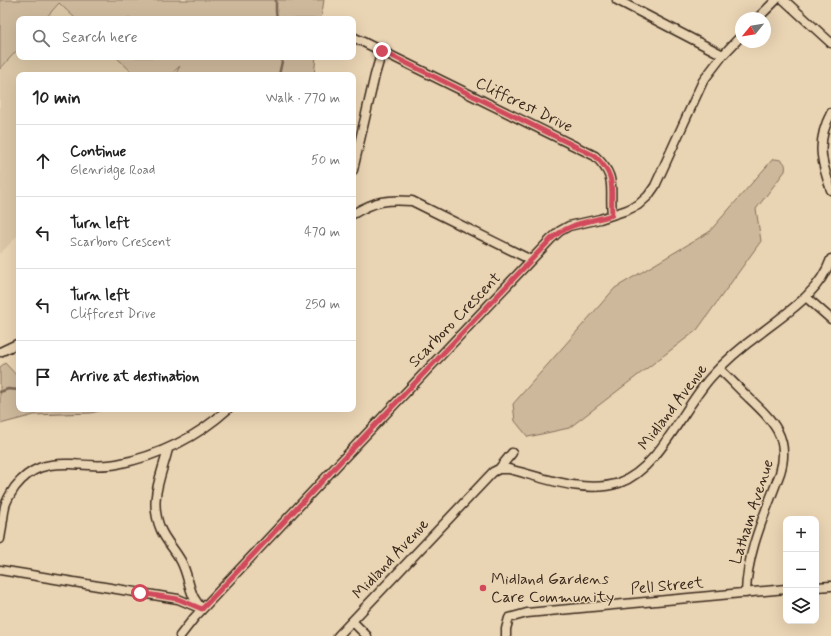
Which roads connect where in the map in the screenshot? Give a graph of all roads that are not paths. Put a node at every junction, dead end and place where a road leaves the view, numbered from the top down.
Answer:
1 (617, 0) edge
2 (776, 0) edge
3 (784, 0) edge
4 (764, 12) edge
5 (356, 38) edge
6 (735, 42) edge
7 (831, 43) edge
8 (382, 51) junction
9 (722, 55) junction
10 (831, 113) edge
11 (356, 157) edge
12 (831, 190) edge
13 (356, 212) edge
14 (612, 215) junction
15 (831, 259) edge
16 (531, 260) junction
17 (806, 297) junction
18 (831, 319) edge
19 (16, 345) edge
20 (0, 352) edge
21 (718, 369) junction
22 (224, 412) edge
23 (168, 449) junction
24 (512, 453) dead end
25 (500, 469) junction
26 (0, 539) edge
27 (0, 570) edge
28 (831, 586) edge
29 (819, 587) edge
30 (783, 589) edge
31 (746, 593) junction
32 (202, 609) junction
33 (352, 621) junction
34 (180, 636) edge
35 (338, 636) edge
36 (368, 636) edge
37 (506, 636) edge

1 - 9 street
2 - 4 street
3 - 7 street
5 - 8 street, Cliffcrest Drive
6 - 9 street, Scarboro Crescent
8 - 11 street
8 - 14 street, Cliffcrest Drive
9 - 14 street, Scarboro Crescent
10 - 12 street
13 - 16 street
14 - 16 street, Scarboro Crescent
15 - 17 street, Midland Avenue
16 - 32 street, Scarboro Crescent
17 - 18 street
17 - 21 street, Midland Avenue
19 - 20 street
21 - 25 street, Midland Avenue
21 - 31 street, Latham Avenue
22 - 23 street
23 - 26 street
23 - 32 street
24 - 25 street, Midland Avenue
25 - 33 street, Midland Avenue
27 - 32 street
28 - 29 street
30 - 31 street, Pell Street
31 - 37 street, Pell Street
32 - 34 street, Scarboro Crescent
33 - 35 street, Midland Avenue
33 - 36 street

